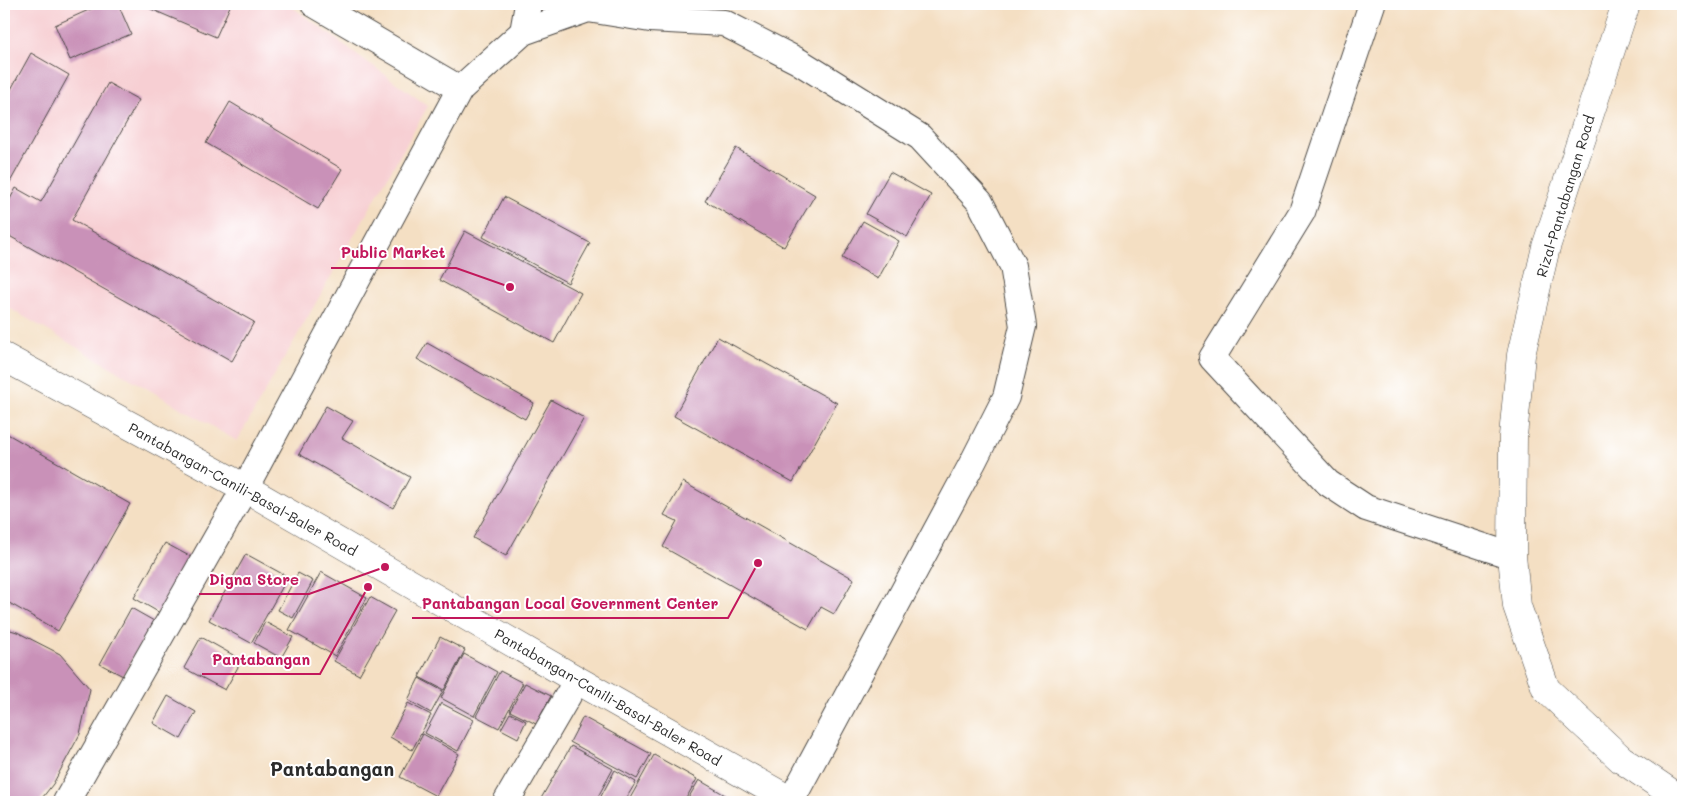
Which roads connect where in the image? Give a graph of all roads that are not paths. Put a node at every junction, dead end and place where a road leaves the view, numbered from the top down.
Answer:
1 (314, 4) edge
2 (528, 4) edge
3 (1372, 4) edge
4 (1626, 4) edge
5 (523, 32) junction
6 (460, 89) junction
7 (4, 357) edge
8 (245, 488) junction
9 (1512, 556) junction
10 (577, 680) junction
11 (1683, 801) edge
12 (66, 802) edge
13 (506, 802) edge
14 (792, 802) edge

1 - 6 street
2 - 5 street
3 - 9 street
4 - 9 main road, Rizal-Pantabangan Road
5 - 6 street
5 - 14 street
6 - 8 street
7 - 8 main road, Pantabangan-Canili-Basal-Baler Road
8 - 10 main road, Pantabangan-Canili-Basal-Baler Road
8 - 12 street
9 - 11 main road, Rizal-Pantabangan Road
10 - 13 street
10 - 14 main road, Pantabangan-Canili-Basal-Baler Road

